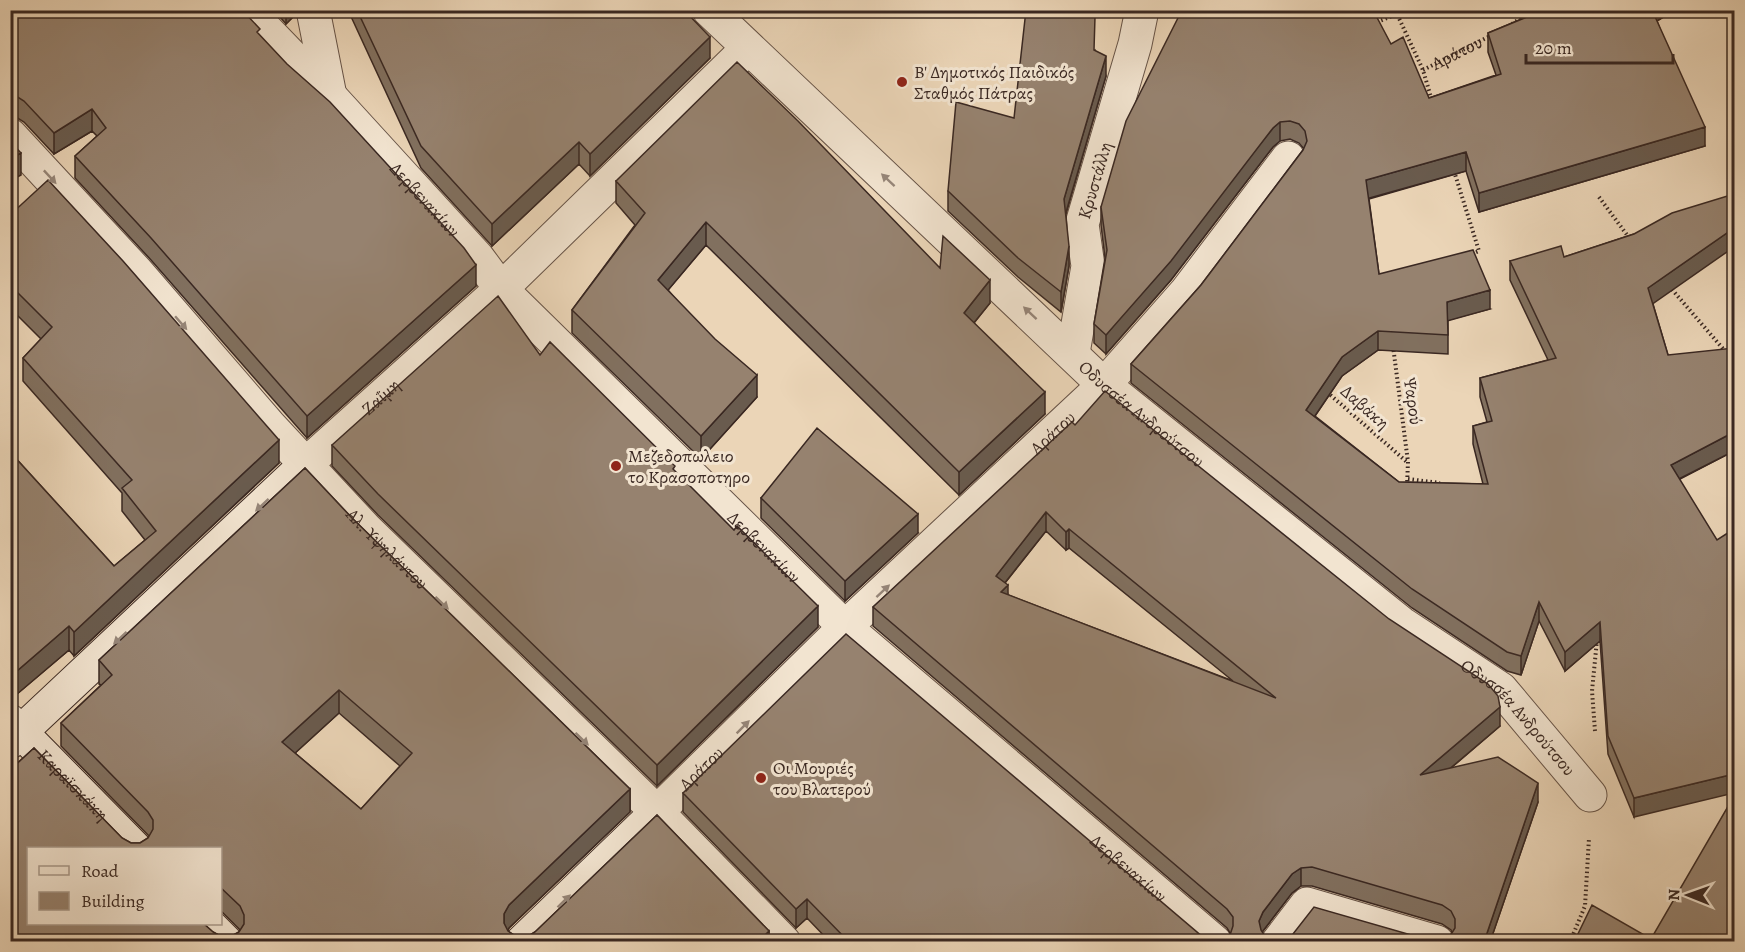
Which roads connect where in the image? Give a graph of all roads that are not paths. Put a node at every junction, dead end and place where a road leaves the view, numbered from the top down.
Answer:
1 (247, 10) edge
2 (313, 10) edge
3 (709, 10) edge
4 (1142, 10) edge
5 (748, 48) junction
6 (330, 96) junction
7 (10, 135) edge
8 (1288, 158) dead end
9 (501, 289) junction
10 (1073, 354) junction
11 (1104, 385) junction
12 (305, 465) junction
13 (845, 627) junction
14 (14, 731) edge
15 (1590, 795) dead end
16 (657, 812) junction
17 (133, 847) edge
18 (209, 925) edge
19 (226, 942) edge
20 (522, 942) edge
21 (784, 942) edge
22 (1215, 942) edge
23 (1278, 942) edge
24 (1437, 942) edge

1 - 6 street, Δερβενακίων
2 - 6 street
3 - 5 street, Οδυσσέα Ανδρούτσου
4 - 10 street, Κρυστάλλη
5 - 9 street, Ζαΐμη
10 -> 5 street, Οδυσσέα Ανδρούτσου
6 - 9 street, Δερβενακίων
7 -> 12 street, Αλ. Υψηλάντου
8 - 11 street, Αράτου
9 - 12 street, Ζαΐμη
9 - 13 street, Δερβενακίων
10 - 11 street, Οδυσσέα Ανδρούτσου
13 -> 11 street, Αράτου
11 - 15 street, Οδυσσέα Ανδρούτσου
12 -> 14 street, Ζαΐμη
12 -> 16 street, Αλ. Υψηλάντου
16 -> 13 street, Αράτου
13 - 22 street, Δερβενακίων
14 - 17 street, Καραϊσκάκη
20 -> 16 street, Αράτου
16 - 21 street, Αλ. Υψηλάντου
18 - 19 street
23 - 24 street

